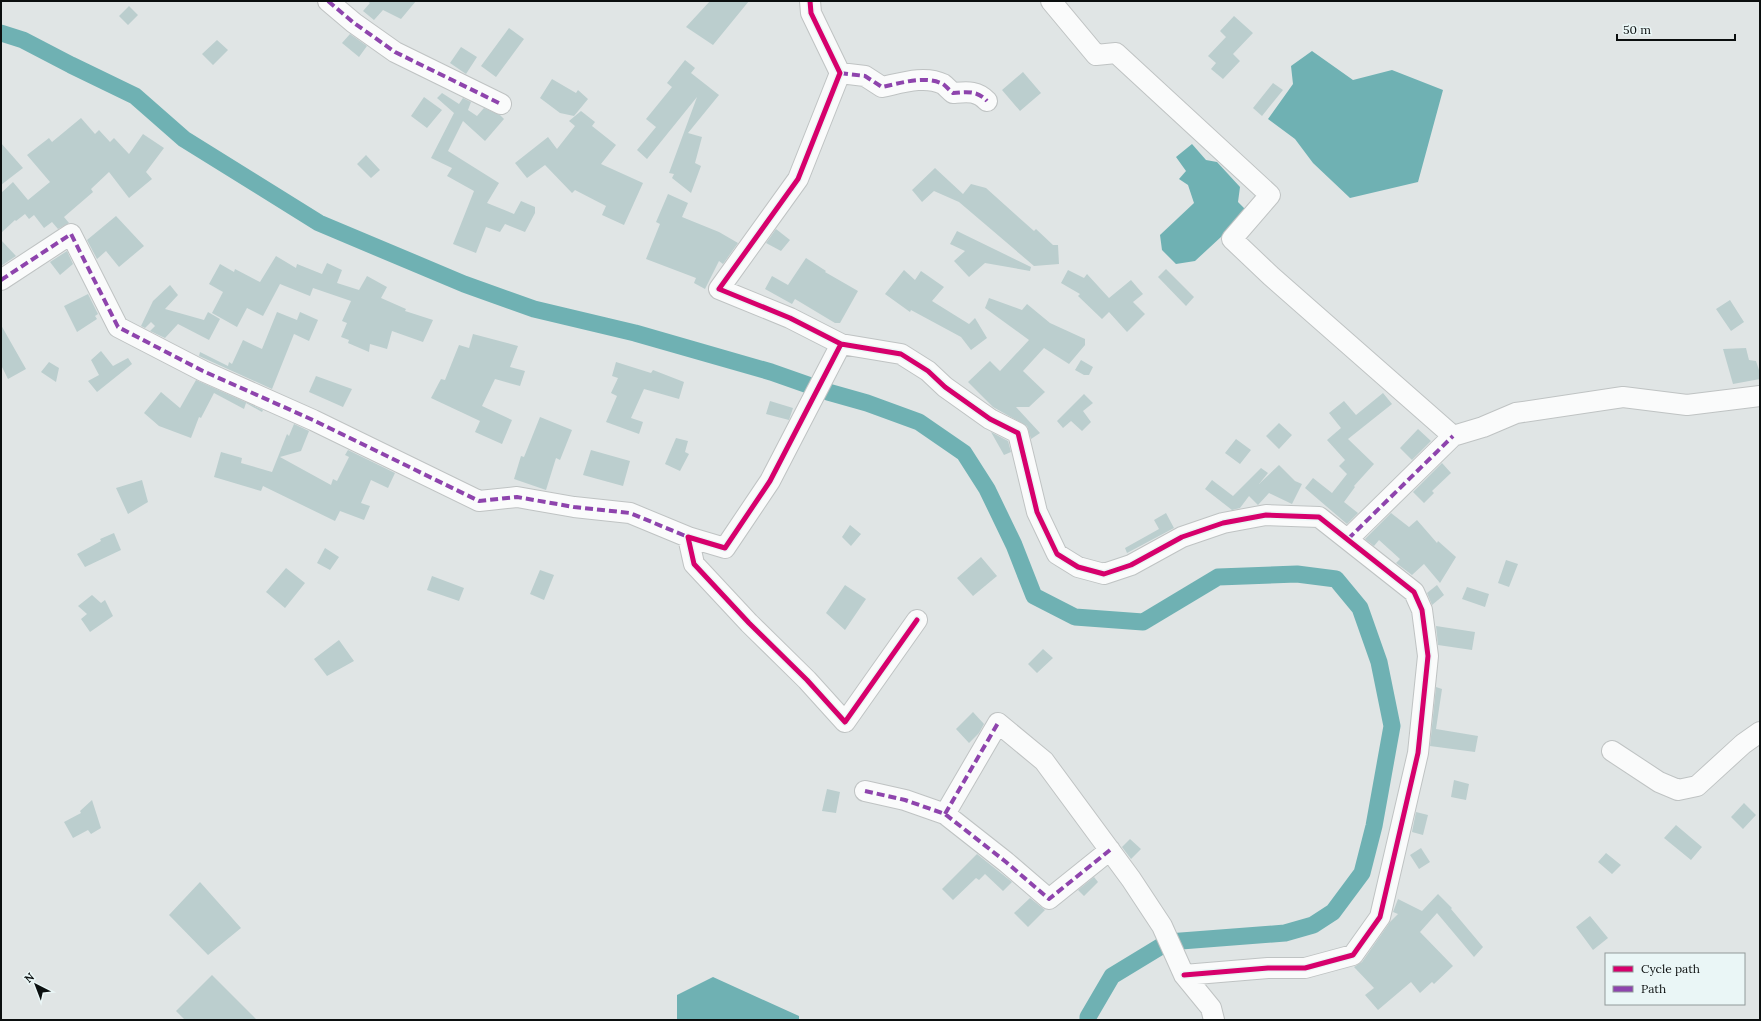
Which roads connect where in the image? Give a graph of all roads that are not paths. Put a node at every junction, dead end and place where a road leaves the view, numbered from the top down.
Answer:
1 (328, 1) edge
2 (810, 1) edge
3 (1051, 1) edge
4 (840, 73) junction
5 (987, 101) dead end
6 (501, 104) dead end
7 (1, 280) edge
8 (841, 344) junction
9 (1760, 396) edge
10 (1453, 436) junction
11 (688, 537) junction
12 (1348, 540) junction
13 (917, 620) dead end
14 (1760, 732) edge
15 (1612, 751) dead end
16 (865, 791) dead end
17 (945, 814) junction
18 (1110, 850) junction
19 (1184, 975) junction
20 (1214, 1020) edge

1 - 6 street
2 - 4 street
3 - 10 street
4 - 5 street
4 - 8 street
7 - 11 street
8 - 11 street
8 - 12 street
9 - 10 street
10 - 12 street
11 - 13 street
12 - 19 street
14 - 15 street
16 - 17 street
17 - 18 street
17 - 18 street
18 - 19 street
19 - 20 street

